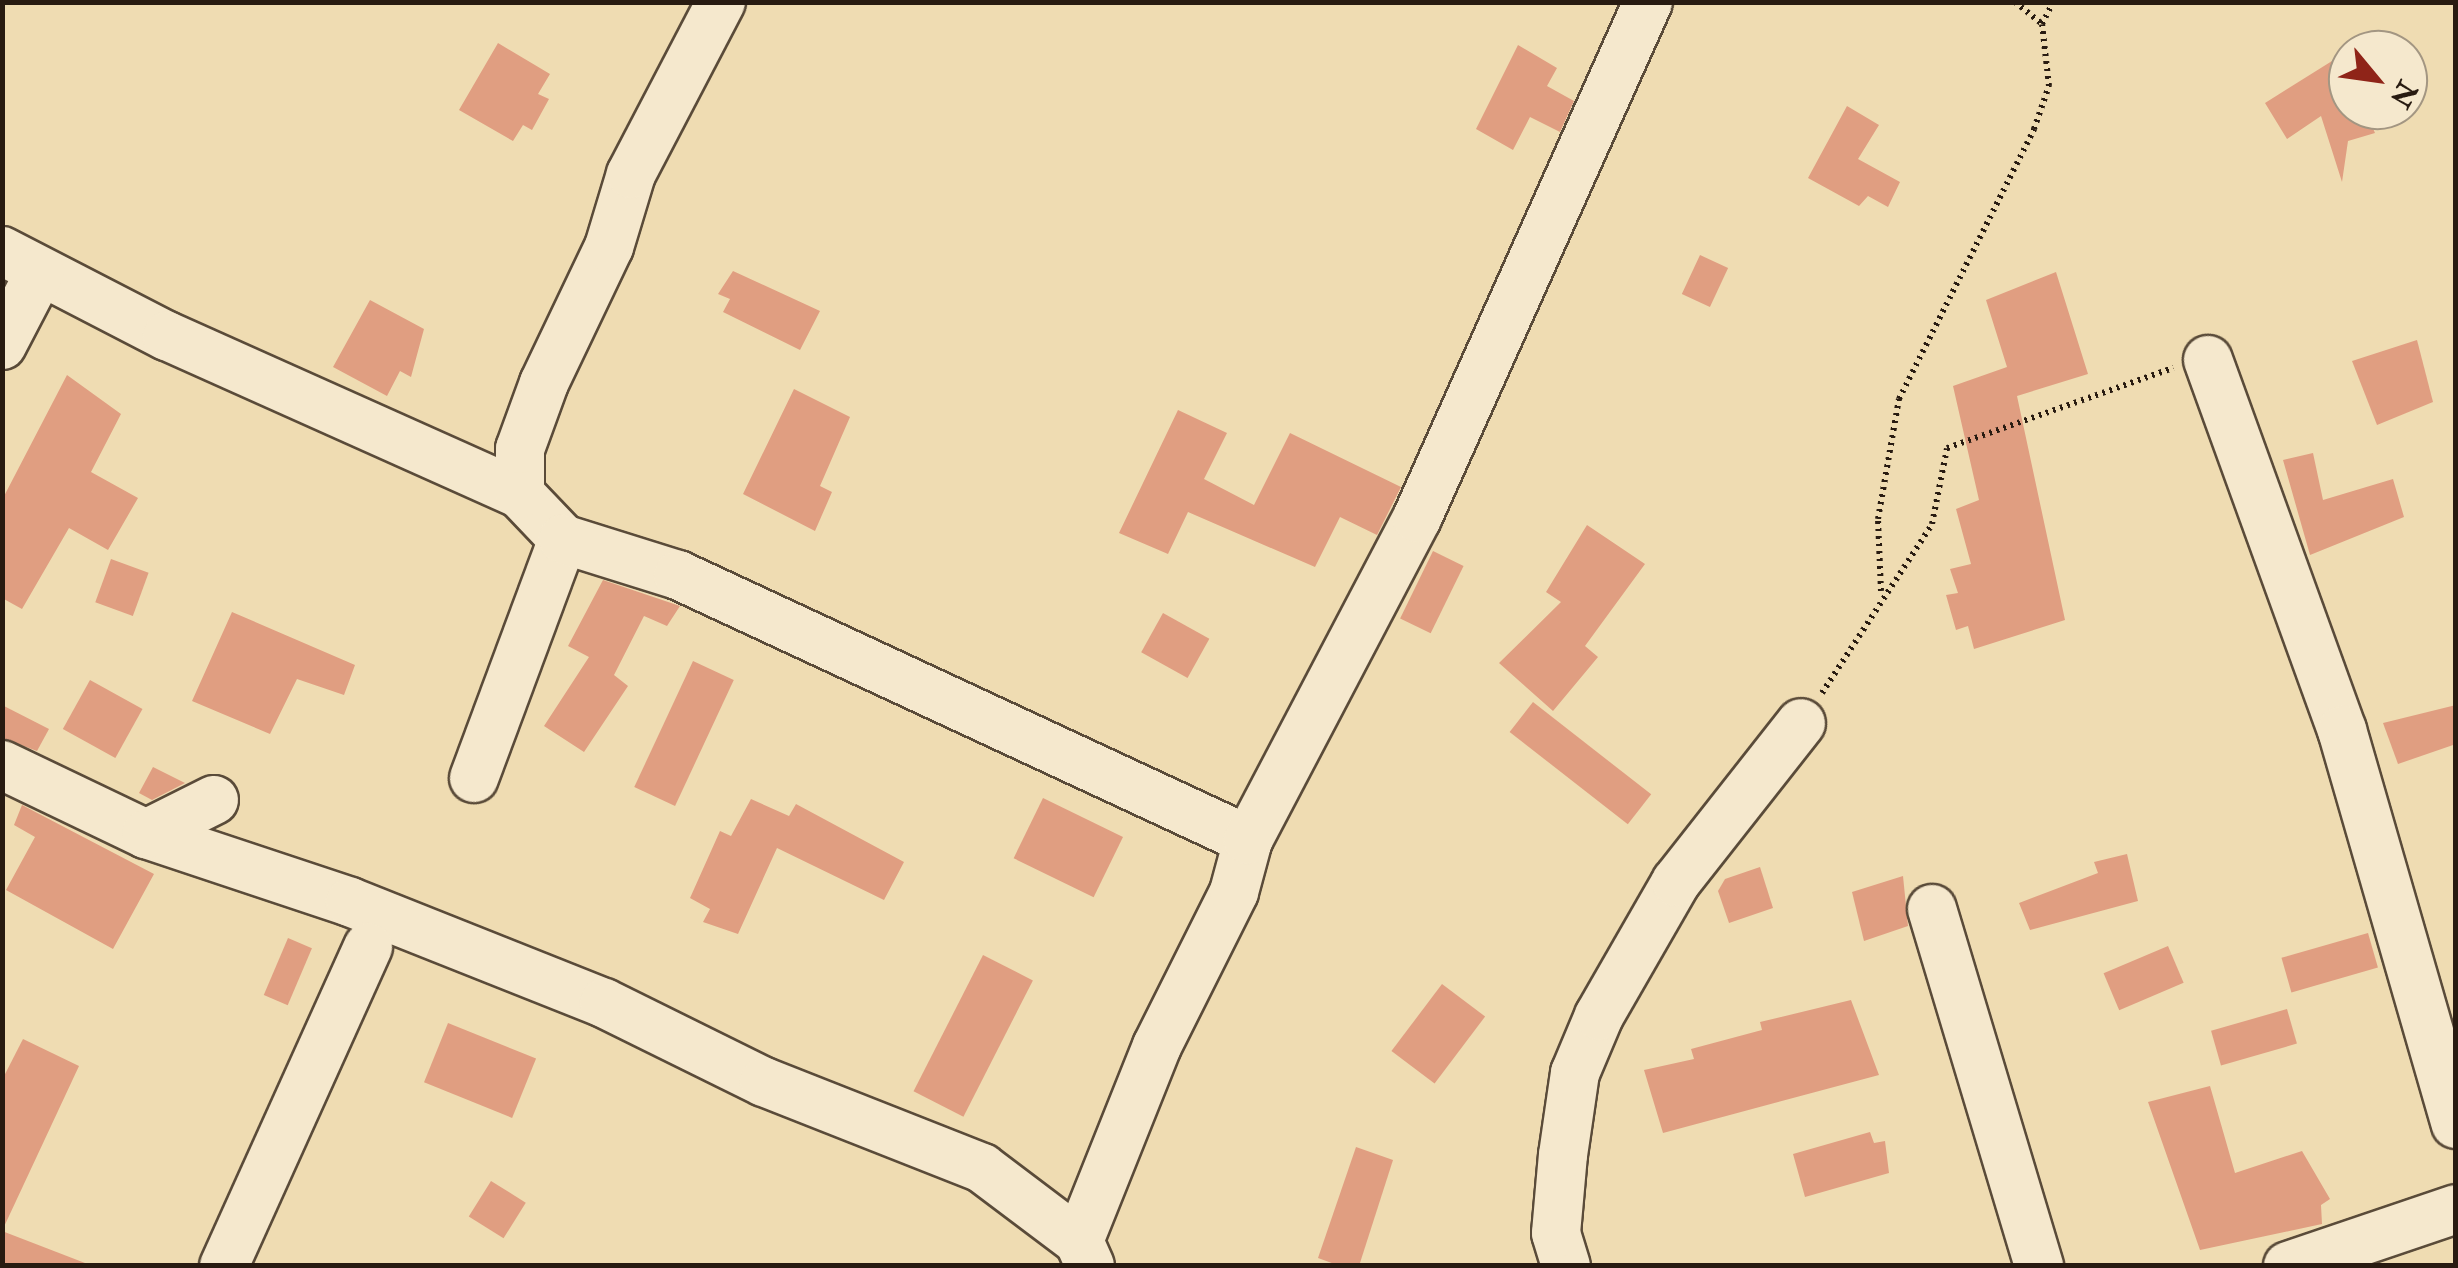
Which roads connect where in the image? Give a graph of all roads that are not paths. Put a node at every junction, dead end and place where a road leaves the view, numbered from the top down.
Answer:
1 (721, 2) edge
2 (1648, 2) edge
3 (22, 262) edge
4 (2, 345) edge
5 (2208, 360) road end
6 (520, 494) junction
7 (563, 538) junction
8 (1800, 722) road end
9 (2, 766) edge
10 (474, 778) dead end
11 (214, 800) dead end
12 (146, 834) junction
13 (1248, 840) junction
14 (1932, 909) dead end
15 (368, 947) dead end
16 (2456, 1124) edge
17 (2456, 1209) edge
18 (1084, 1253) edge
19 (224, 1266) edge
20 (1566, 1266) edge
21 (2040, 1266) edge
22 (2288, 1266) edge

1 - 6 street
2 - 13 street
3 - 4 street
3 - 6 street
5 - 16 street
6 - 7 street
7 - 10 street
7 - 13 street
8 - 20 street
9 - 12 street
11 - 12 street
12 - 18 street
13 - 18 street
14 - 21 street
15 - 19 street
17 - 22 street

